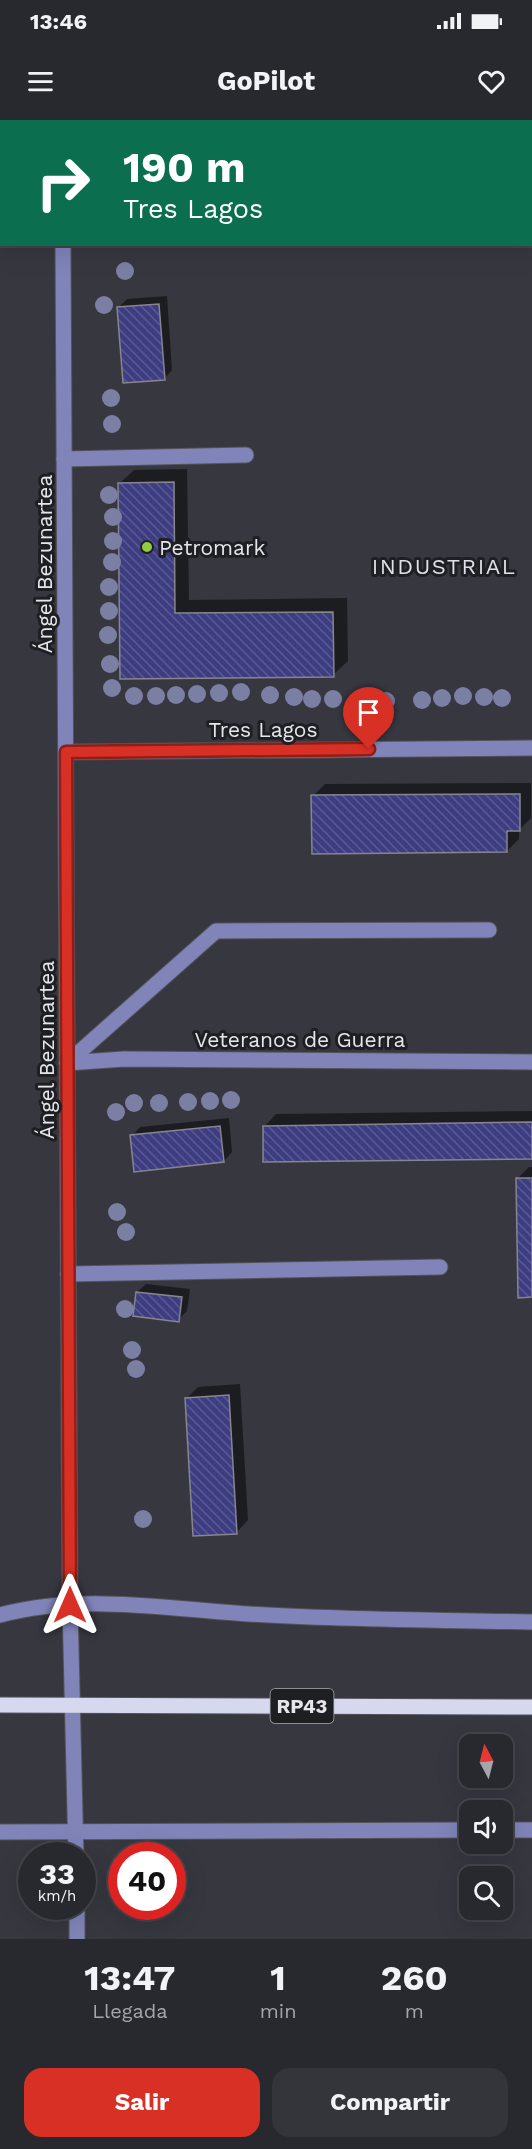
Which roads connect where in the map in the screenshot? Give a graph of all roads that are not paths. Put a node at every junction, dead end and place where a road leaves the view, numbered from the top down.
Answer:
1 (63, 246) edge
2 (246, 455) dead end
3 (64, 459) junction
4 (532, 748) edge
5 (66, 752) junction
6 (489, 930) dead end
7 (532, 1062) edge
8 (67, 1063) junction
9 (440, 1267) dead end
10 (68, 1274) junction
11 (70, 1605) junction
12 (0, 1615) edge
13 (532, 1623) edge
14 (73, 1704) junction
15 (0, 1705) edge
16 (532, 1707) edge
17 (459, 1830) edge
18 (513, 1830) edge
19 (532, 1830) edge
20 (0, 1832) edge
21 (76, 1832) junction
22 (76, 1842) edge
23 (77, 1920) edge
24 (77, 1939) edge

1 - 3 street, Ángel Bezunartea
2 - 3 street
3 - 5 street, Ángel Bezunartea
4 - 5 street, Tres Lagos
5 - 8 street, Ángel Bezunartea
6 - 8 street
7 - 8 street, Veteranos de Guerra
8 - 10 street, Ángel Bezunartea
9 - 10 street
10 - 11 street, Ángel Bezunartea
11 - 12 street
11 - 13 street
11 - 14 street, Ángel Bezunartea
14 - 15 main road, RP43
14 - 16 main road, RP43
14 - 21 street, Ángel Bezunartea
17 - 21 street
18 - 19 street
20 - 21 street
21 - 22 street, Ángel Bezunartea
23 - 24 street

